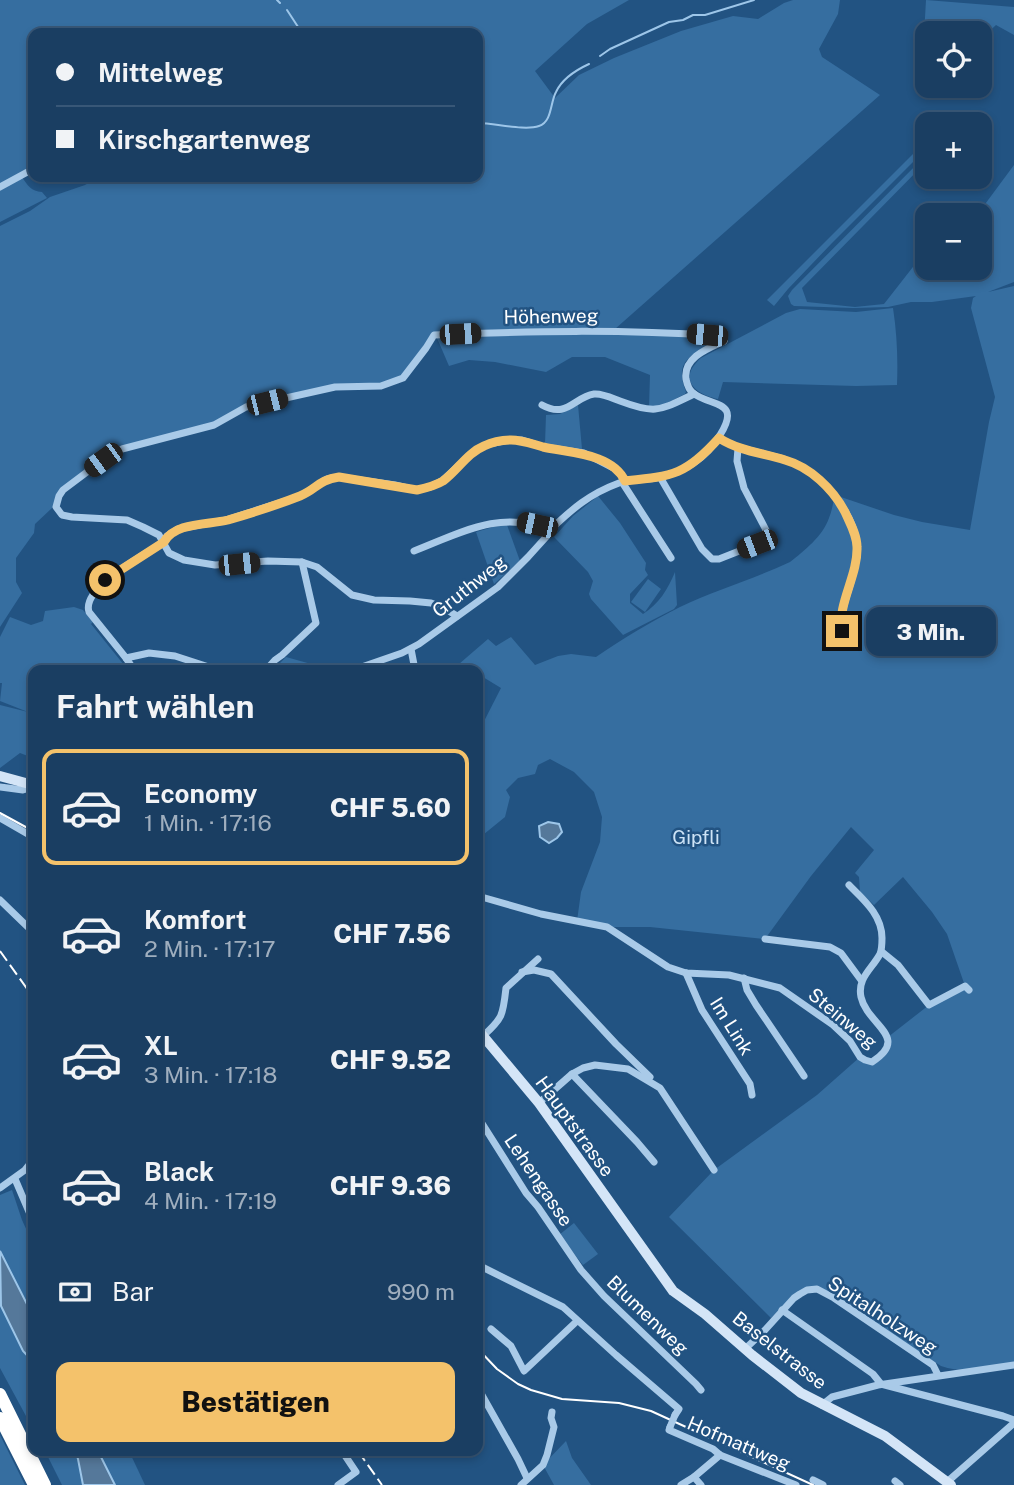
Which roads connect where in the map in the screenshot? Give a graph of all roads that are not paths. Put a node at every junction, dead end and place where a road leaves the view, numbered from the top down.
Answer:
1 (28, 172) edge
2 (0, 187) edge
3 (694, 394) junction
4 (542, 405) dead end
5 (719, 438) junction
6 (738, 448) junction
7 (660, 477) junction
8 (624, 481) junction
9 (550, 531) junction
10 (164, 542) junction
11 (414, 551) dead end
12 (671, 558) dead end
13 (302, 562) junction
14 (457, 616) junction
15 (845, 638) dead end
16 (411, 649) junction
17 (126, 658) junction
18 (131, 665) edge
19 (203, 665) edge
20 (270, 665) edge
21 (367, 665) edge
22 (414, 665) edge
23 (0, 776) edge
24 (28, 784) edge
25 (0, 787) edge
26 (28, 788) edge
27 (0, 818) edge
28 (28, 834) edge
29 (849, 885) dead end
30 (483, 896) edge
31 (0, 900) edge
32 (28, 927) edge
33 (765, 939) dead end
34 (882, 952) junction
35 (538, 959) dead end
36 (522, 972) junction
37 (686, 973) junction
38 (744, 978) junction
39 (862, 980) junction
40 (969, 990) dead end
41 (483, 1031) edge
42 (483, 1038) edge
43 (616, 1044) junction
44 (616, 1068) junction
45 (572, 1074) junction
46 (804, 1076) dead end
47 (660, 1088) junction
48 (752, 1095) dead end
49 (539, 1103) junction
50 (483, 1125) edge
51 (654, 1162) dead end
52 (28, 1166) edge
53 (714, 1170) dead end
54 (15, 1179) junction
55 (0, 1188) edge
56 (28, 1209) edge
57 (640, 1246) joint
58 (574, 1261) joint
59 (483, 1267) edge
60 (782, 1310) junction
61 (577, 1321) junction
62 (491, 1329) dead end
63 (745, 1349) junction
64 (1014, 1365) edge
65 (938, 1375) junction
66 (881, 1384) junction
67 (701, 1390) dead end
68 (0, 1395) edge
69 (483, 1397) edge
70 (822, 1405) junction
71 (552, 1412) dead end
72 (0, 1418) edge
73 (1014, 1421) edge
74 (28, 1450) edge
75 (720, 1455) junction
76 (31, 1456) edge
77 (345, 1456) edge
78 (694, 1477) junction
79 (527, 1478) junction
80 (813, 1480) dead end
81 (949, 1484) edge
82 (34, 1485) edge
83 (46, 1485) edge
84 (338, 1485) edge
85 (521, 1485) edge
86 (681, 1485) edge
87 (701, 1485) edge
88 (796, 1485) edge
89 (823, 1485) edge

1 - 2 street
3 - 4 street
3 - 5 street
3 - 10 street, Höhenweg
5 - 6 street
5 - 7 street, Gruthweg
6 - 7 street
6 - 15 street
7 - 8 street, Gruthweg
8 - 9 street, Gruthweg
8 - 10 street
8 - 12 street
9 - 11 street
9 - 14 street, Gruthweg
10 - 13 street
10 - 17 street
13 - 14 street
13 - 20 street
14 - 16 street, Gruthweg
16 - 21 street, Gruthweg
16 - 22 street
17 - 18 street
17 - 19 street
23 - 24 main road
25 - 26 street
27 - 28 street
29 - 34 street
30 - 37 street, Steinweg
31 - 32 street
33 - 39 street
34 - 39 street
34 - 40 street
35 - 36 street
36 - 41 street
36 - 43 street
37 - 38 street, Steinweg
37 - 48 street, Im Link
38 - 39 street, Steinweg
38 - 46 street
42 - 49 main road, Hauptstrasse
43 - 44 street
43 - 47 street
44 - 45 street
44 - 47 street
45 - 49 street
45 - 51 street
47 - 53 street
49 - 57 main road, Hauptstrasse
50 - 58 street, Lehengasse
52 - 54 street
54 - 55 street
54 - 56 street
57 - 63 main road, Baselstrasse
58 - 67 street, Blumenweg
59 - 61 street
60 - 63 street, Spitalholzweg
60 - 65 street, Spitalholzweg
60 - 66 street
61 - 62 street
61 - 75 street, Hofmattweg, bridge
63 - 70 main road, Baselstrasse
64 - 65 street
65 - 66 street
66 - 70 street
66 - 73 street
68 - 74 highway
69 - 79 street
70 - 81 main road, Baselstrasse
71 - 79 street
72 - 82 highway
73 - 81 street
75 - 78 street
75 - 88 street, Hofmattweg
76 - 83 highway
77 - 84 street
78 - 86 street
78 - 87 street
79 - 85 street
80 - 89 street

